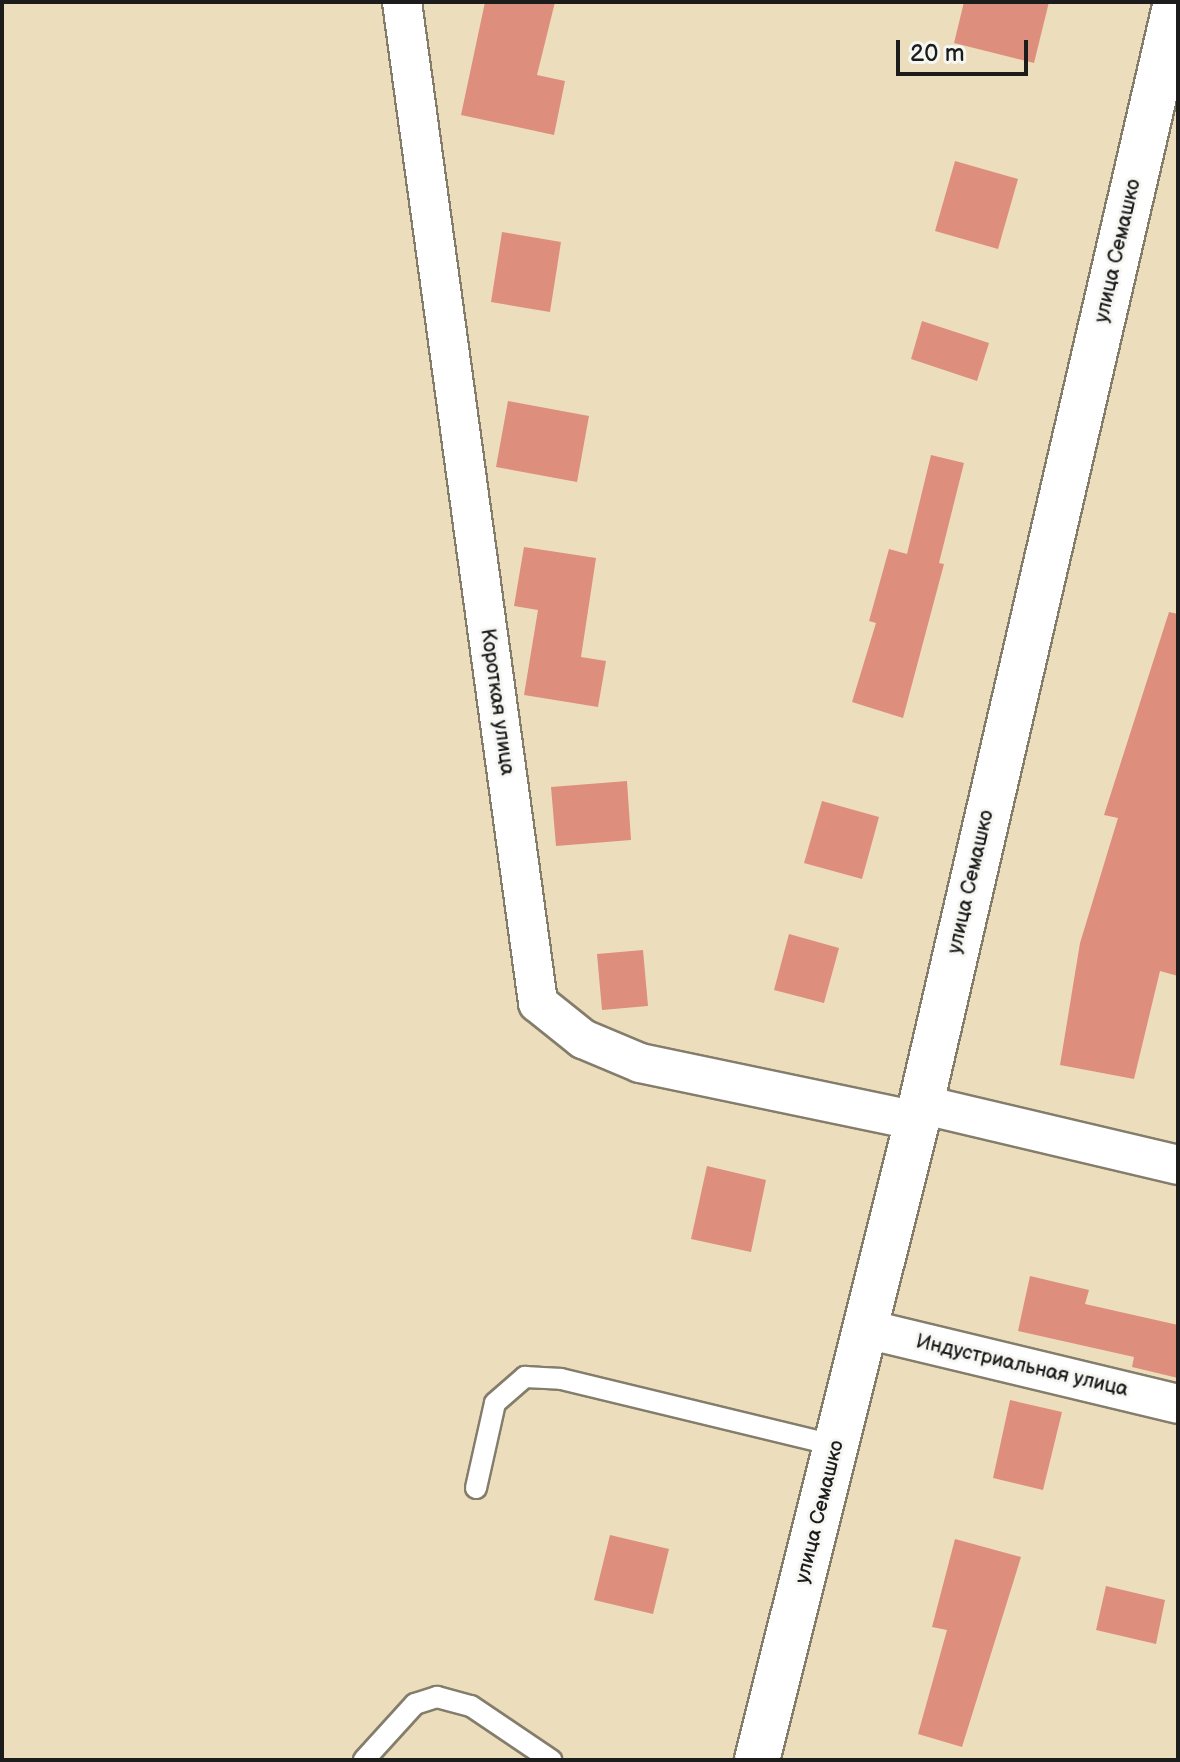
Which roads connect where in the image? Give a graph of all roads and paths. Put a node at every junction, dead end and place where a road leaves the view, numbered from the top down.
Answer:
1 (402, 2) edge
2 (1176, 2) edge
3 (918, 1112) junction
4 (1178, 1165) edge
5 (866, 1329) junction
6 (1178, 1404) edge
7 (837, 1446) junction
8 (476, 1488) dead end
9 (364, 1760) edge
10 (551, 1760) edge
11 (757, 1760) edge

1 - 3 street, Короткая улица
2 - 3 main road, улица Семашко
3 - 4 street
3 - 5 main road, улица Семашко
5 - 6 street, Индустриальная улица
5 - 7 main road, улица Семашко
7 - 8 lane
7 - 11 main road, улица Семашко
9 - 10 lane

